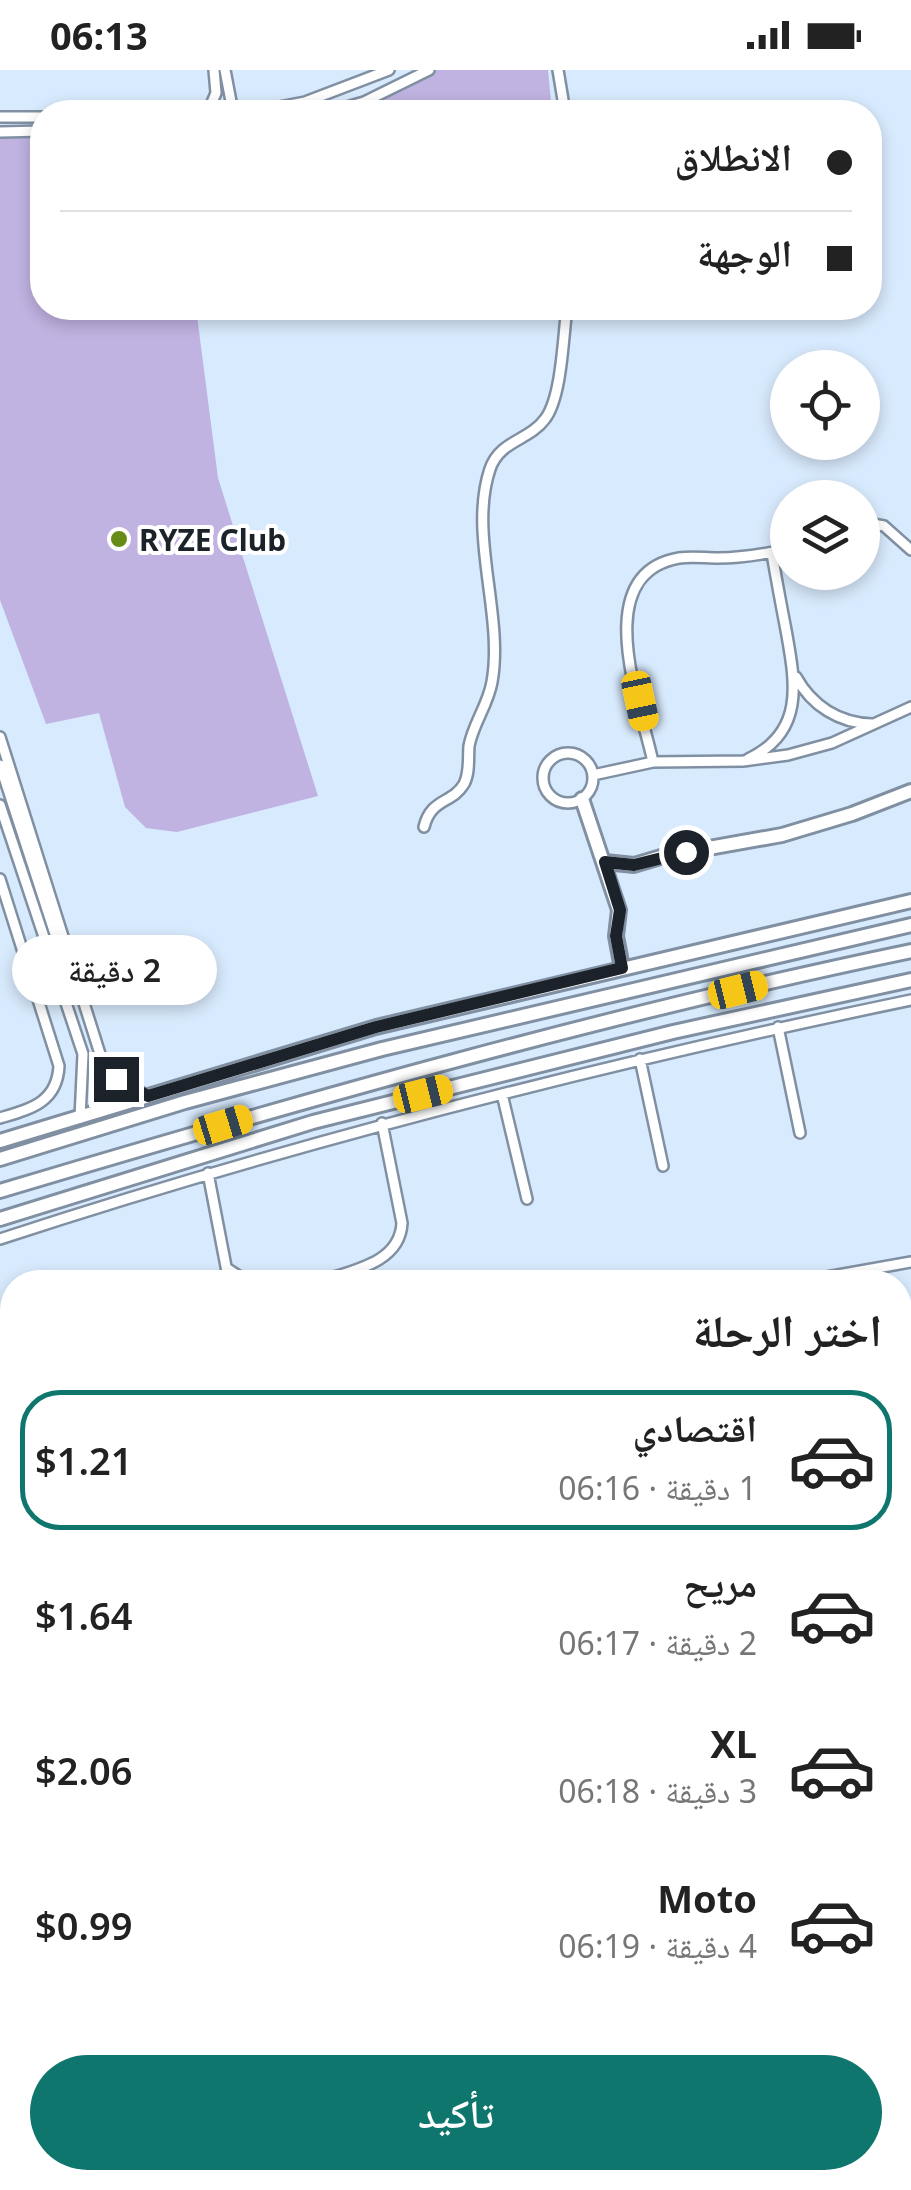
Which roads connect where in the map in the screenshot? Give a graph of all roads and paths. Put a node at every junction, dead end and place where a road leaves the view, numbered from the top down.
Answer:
1 (214, 70) edge
2 (224, 70) edge
3 (389, 70) edge
4 (428, 70) edge
5 (558, 70) edge
6 (213, 100) edge
7 (230, 100) edge
8 (310, 100) edge
9 (368, 100) edge
10 (564, 100) edge
11 (0, 117) edge
12 (30, 118) edge
13 (0, 132) edge
14 (30, 132) edge
15 (565, 320) edge
16 (880, 525) edge
17 (911, 550) edge
18 (770, 553) edge
19 (779, 590) edge
20 (794, 675) junction
21 (911, 707) edge
22 (875, 724) junction
23 (0, 737) edge
24 (742, 761) junction
25 (653, 762) junction
26 (0, 766) edge
27 (593, 776) junction
28 (911, 791) edge
29 (582, 799) junction
30 (0, 805) edge
31 (424, 827) dead end
32 (605, 862) junction
33 (0, 879) edge
34 (911, 901) edge
35 (911, 925) edge
36 (803, 926) junction
37 (830, 944) junction
38 (911, 951) edge
39 (768, 958) junction
40 (739, 965) junction
41 (622, 968) junction
42 (911, 980) edge
43 (773, 982) junction
44 (738, 990) junction
45 (911, 1000) edge
46 (376, 1027) junction
47 (778, 1027) junction
48 (382, 1049) junction
49 (640, 1059) junction
50 (181, 1086) junction
51 (502, 1094) junction
52 (141, 1098) junction
53 (186, 1102) junction
54 (260, 1114) junction
55 (0, 1118) edge
56 (80, 1118) junction
57 (382, 1124) junction
58 (800, 1134) dead end
59 (268, 1136) junction
60 (0, 1141) edge
61 (0, 1159) edge
62 (663, 1166) dead end
63 (208, 1173) junction
64 (0, 1191) edge
65 (527, 1199) dead end
66 (0, 1220) edge
67 (0, 1239) edge
68 (911, 1262) edge
69 (228, 1269) edge
70 (350, 1270) edge
71 (866, 1270) edge

1 - 6 street
2 - 7 street
3 - 8 street
4 - 9 street
5 - 10 street
11 - 12 street
13 - 14 street
15 - 31 street
16 - 17 street
18 - 25 street
19 - 20 street
20 - 22 street
20 - 24 street
21 - 22 street
22 - 24 street
23 - 52 street
24 - 25 street
25 - 27 street
26 - 52 street
27 - 29 street
27 - 29 street
28 - 32 street
29 - 32 street
30 - 56 street
32 - 41 street
33 - 55 street
34 - 36 street
35 - 37 street
36 - 37 street
36 - 41 street
37 - 39 street
38 - 43 street
39 - 40 street
39 - 43 street
40 - 44 street
40 - 48 street
41 - 46 street
42 - 59 street
43 - 44 street
44 - 54 street
45 - 47 street
46 - 48 street
46 - 50 street
47 - 49 street
47 - 58 street
48 - 53 street
49 - 51 street
49 - 62 street
50 - 52 street
50 - 53 street
51 - 57 street
51 - 65 street
52 - 56 street
53 - 61 street
54 - 59 street
54 - 64 street
56 - 60 street
57 - 63 street
57 - 70 street
59 - 66 street
63 - 67 street
63 - 69 street
68 - 71 street

